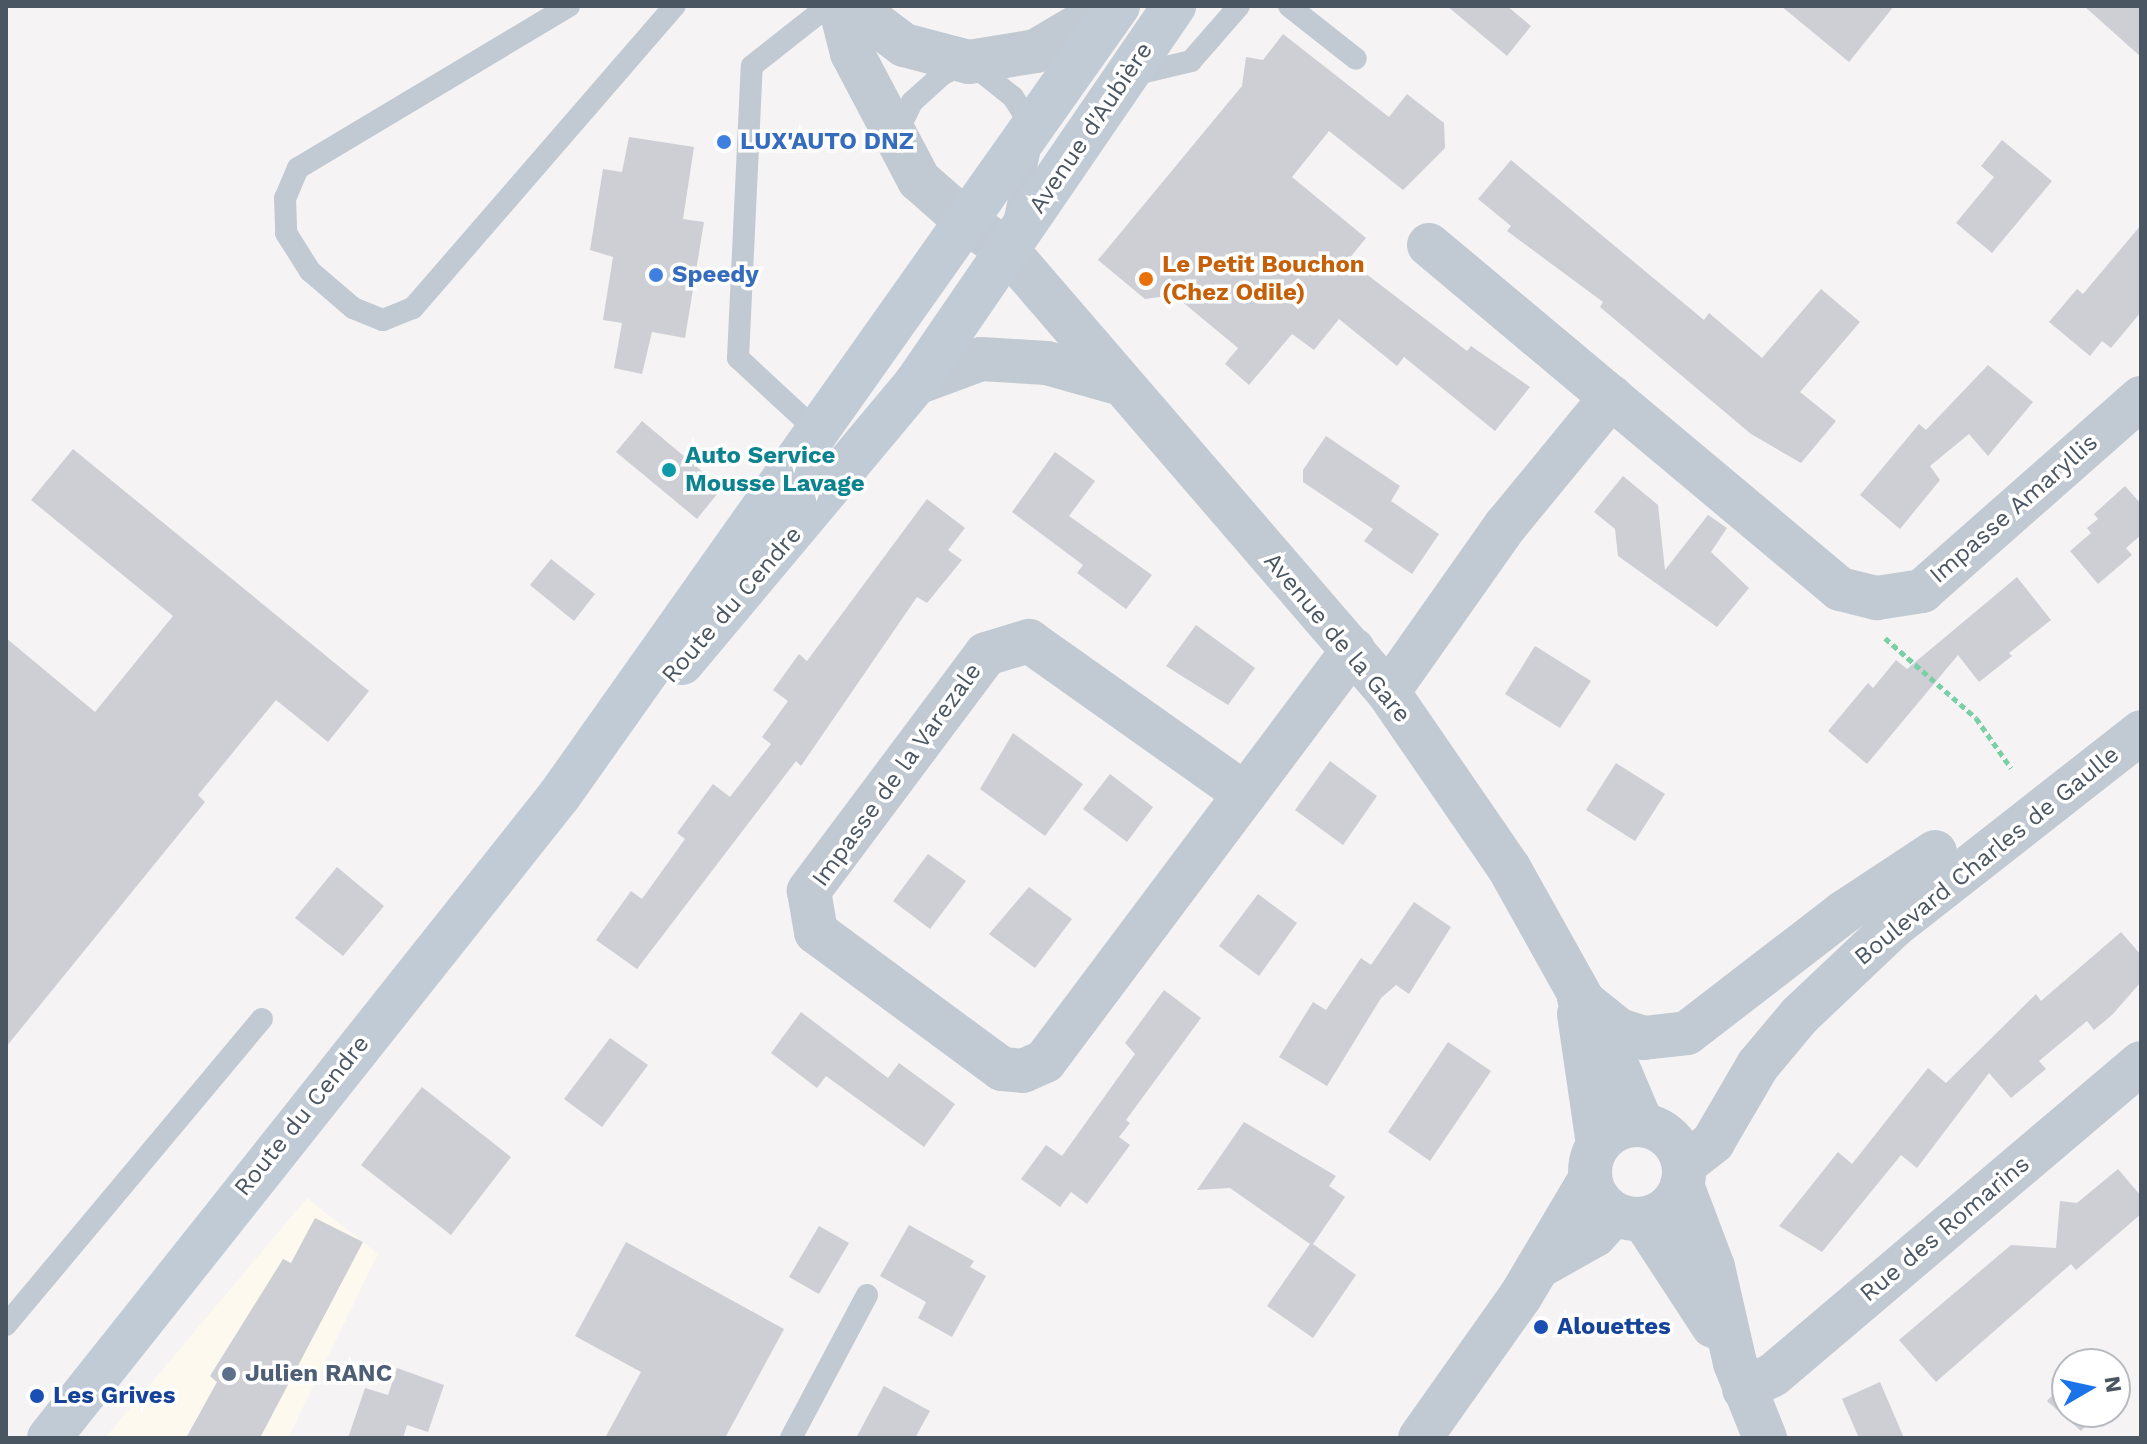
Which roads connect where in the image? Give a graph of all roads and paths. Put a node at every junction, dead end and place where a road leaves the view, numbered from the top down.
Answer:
1 (569, 6) edge
2 (675, 6) edge
3 (828, 6) edge
4 (840, 6) edge
5 (852, 6) edge
6 (1115, 6) edge
7 (1174, 6) edge
8 (1239, 6) edge
9 (1289, 6) edge
10 (1356, 59) dead end
11 (969, 62) junction
12 (1127, 76) junction
13 (1034, 130) junction
14 (896, 135) junction
15 (968, 223) junction
16 (1429, 245) dead end
17 (1007, 250) junction
18 (916, 383) junction
19 (1118, 383) junction
20 (1611, 397) junction
21 (2141, 398) edge
22 (818, 432) junction
23 (1877, 598) junction
24 (1353, 650) junction
25 (1388, 692) junction
26 (2141, 732) edge
27 (2011, 768) dead end
28 (1245, 794) junction
29 (559, 796) junction
30 (1935, 852) dead end
31 (1577, 996) junction
32 (262, 1019) dead end
33 (2141, 1063) edge
34 (1642, 1124) junction
35 (1683, 1175) junction
36 (1611, 1189) junction
37 (867, 1295) dead end
38 (6, 1325) edge
39 (1739, 1376) junction
40 (49, 1438) edge
41 (791, 1438) edge
42 (1420, 1438) edge
43 (1765, 1438) edge

1 - 2 lane
3 - 22 lane
4 - 14 street
5 - 11 street
6 - 11 street
6 - 13 main road, Avenue d'Aubière
7 - 12 main road, Avenue d'Aubière
8 - 12 lane
9 - 10 lane
11 - 13 lane
11 - 14 lane
12 - 17 main road, Avenue d'Aubière
13 - 15 main road, Avenue d'Aubière
13 - 17 lane
14 - 15 street
15 - 17 street, Avenue de la Gare
15 - 22 main road, Route du Cendre
16 - 20 street, Impasse Amaryllis
17 - 18 main road, Route du Cendre
17 - 19 street, Avenue de la Gare
18 - 19 street
18 - 29 main road, Route du Cendre
19 - 24 street, Avenue de la Gare
20 - 23 street, Impasse Amaryllis
20 - 25 street
21 - 23 street, Impasse Amaryllis
22 - 29 main road, Route du Cendre
23 - 27 path
24 - 25 street, Avenue de la Gare
24 - 28 street, Impasse de la Varezale
25 - 31 street, Avenue de la Gare
26 - 35 street, Boulevard Charles de Gaulle
28 - 28 street, Impasse de la Varezale
29 - 40 main road, Route du Cendre
30 - 31 street, Boulevard Charles de Gaulle
31 - 34 street, Avenue de la Gare
31 - 36 street, Avenue de la Gare
32 - 38 lane
33 - 39 street, Rue des Romarins
34 - 35 street, Avenue de la Gare
34 - 36 street
35 - 36 street, Boulevard Charles de Gaulle
35 - 39 street, Avenue de la Gare
36 - 39 street, Avenue de la Gare
36 - 42 street
37 - 41 lane
39 - 43 street, Avenue de la Gare

